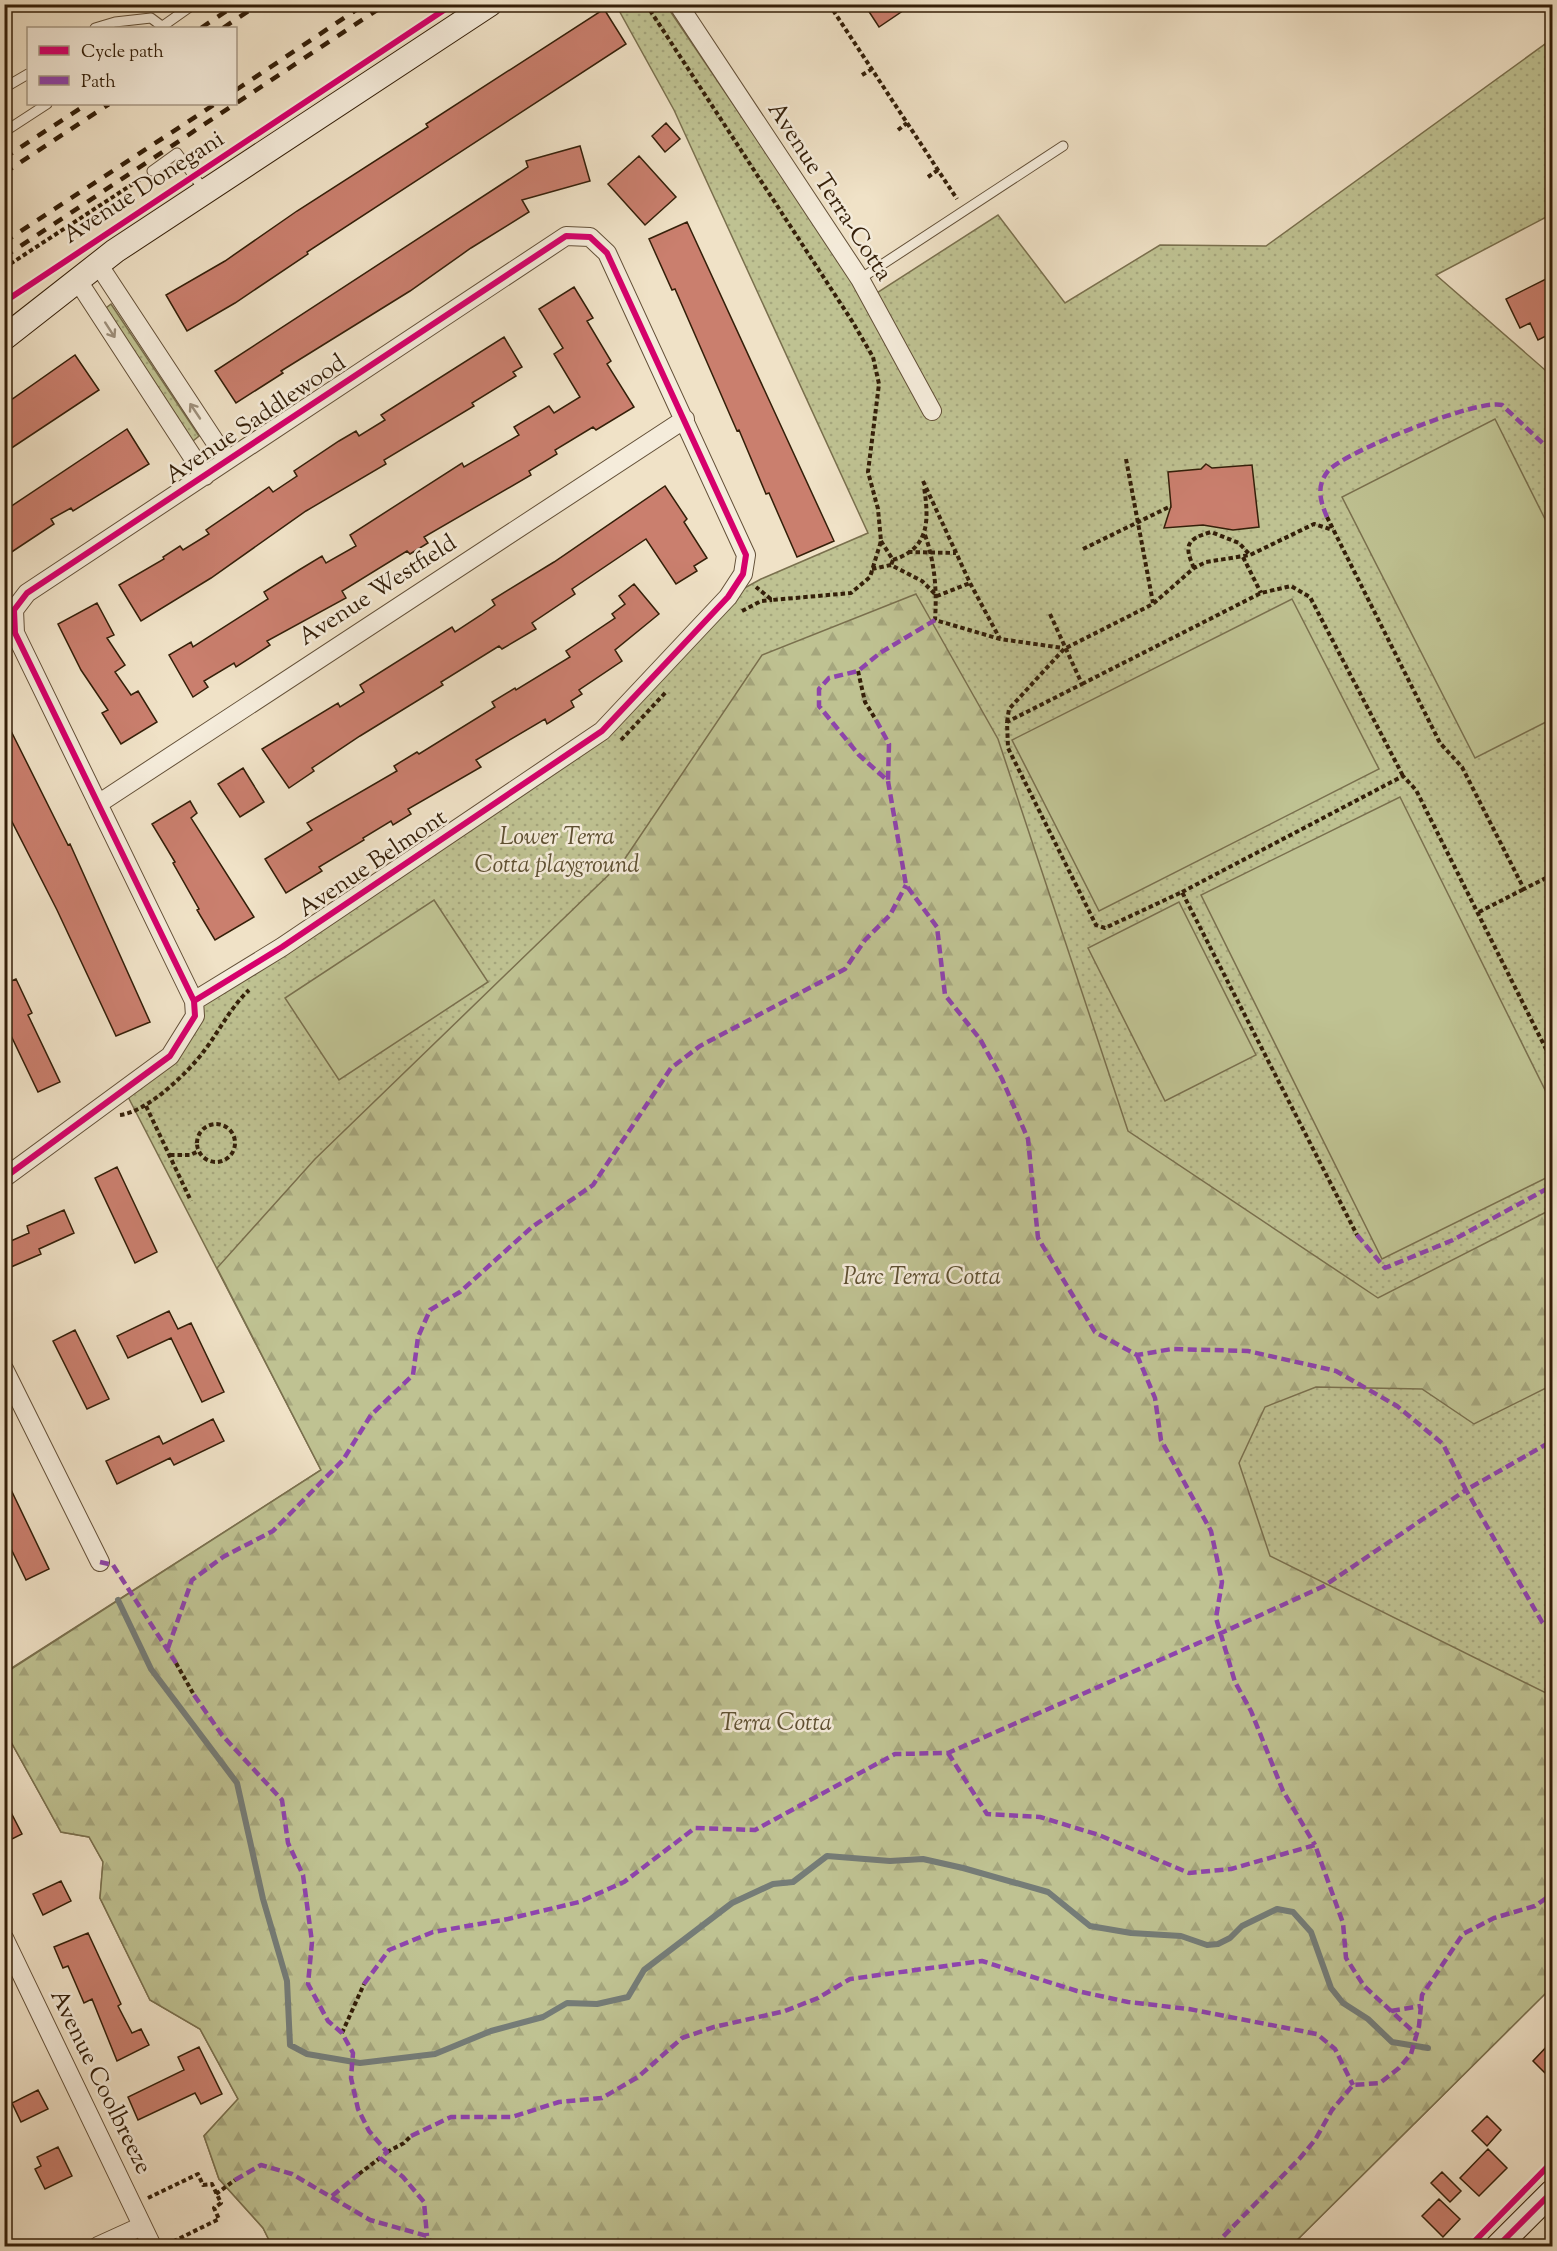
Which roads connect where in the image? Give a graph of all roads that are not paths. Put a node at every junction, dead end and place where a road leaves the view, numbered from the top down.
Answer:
1 (14, 4) edge
2 (194, 4) edge
3 (490, 4) edge
4 (678, 4) edge
5 (4, 11) edge
6 (98, 27) edge
7 (160, 27) edge
8 (162, 27) edge
9 (27, 75) edge
10 (4, 88) edge
11 (45, 105) edge
12 (4, 132) edge
13 (1063, 146) dead end
14 (152, 171) road end
15 (205, 192) junction
16 (98, 264) junction
17 (860, 279) junction
18 (78, 281) junction
19 (4, 338) edge
20 (932, 411) dead end
21 (685, 419) junction
22 (227, 460) junction
23 (205, 476) junction
24 (746, 555) joint
25 (98, 804) junction
26 (194, 1000) junction
27 (4, 1178) edge
28 (4, 1369) edge
29 (100, 1562) dead end
30 (4, 1938) edge
31 (1552, 2192) edge
32 (142, 2226) junction
33 (160, 2245) edge
34 (98, 2247) edge
35 (1498, 2247) edge

1 - 5 lane
2 - 8 lane
3 - 15 street, Avenue Donegani
4 - 17 street, Avenue Terra-Cotta
6 - 7 lane
9 - 10 lane
11 - 12 lane
13 - 17 lane
14 - 15 lane
15 - 16 street, Avenue Donegani
16 - 18 street, Avenue Donegani
22 -> 16 street
17 - 20 street, Avenue Terra-Cotta
18 - 19 street, Avenue Donegani
18 -> 23 street
21 - 22 street, Avenue Saddlewood
21 - 24 street, Avenue Saddlewood
21 - 25 street, Avenue Westfield
22 - 23 street, Avenue Saddlewood
23 - 25 street, Avenue Saddlewood
24 - 26 street, Avenue Belmont
25 - 26 street, Avenue Saddlewood
26 - 27 street
28 - 29 street
30 - 32 street, Avenue Coolbreeze
31 - 35 street
32 - 33 street, Avenue Coolbreeze
32 - 34 street

